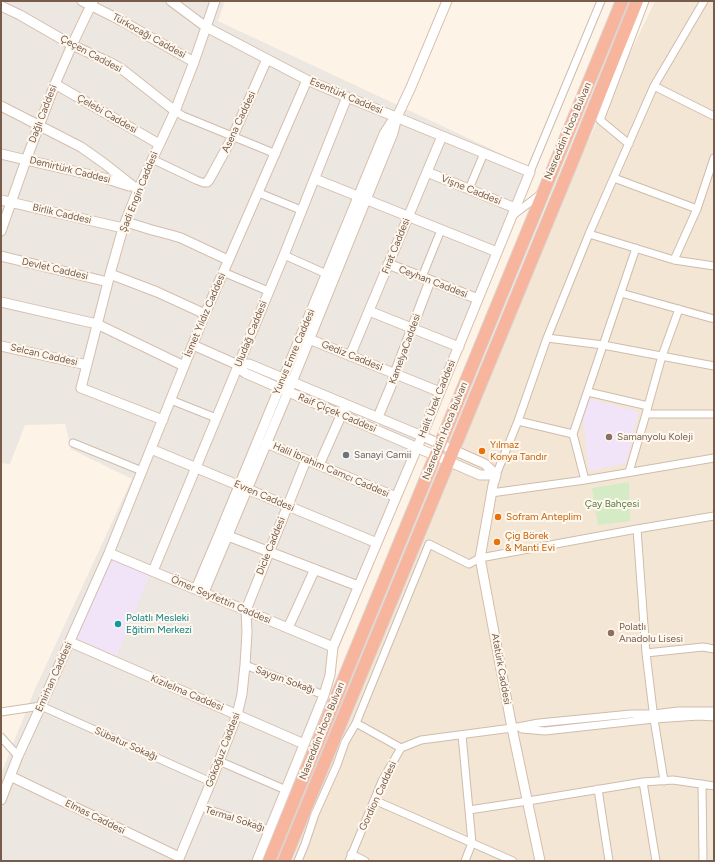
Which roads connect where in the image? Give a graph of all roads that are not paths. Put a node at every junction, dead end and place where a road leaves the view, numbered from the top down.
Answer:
1 (82, 1) edge
2 (171, 1) edge
3 (215, 1) edge
4 (447, 1) edge
5 (601, 1) edge
6 (622, 1) edge
7 (637, 1) edge
8 (645, 1) edge
9 (704, 1) edge
10 (92, 3) edge
11 (1, 6) edge
12 (206, 27) junction
13 (72, 45) junction
14 (267, 59) junction
15 (194, 62) junction
16 (307, 80) junction
17 (55, 84) junction
18 (654, 86) junction
19 (347, 97) junction
20 (1, 106) edge
21 (175, 111) junction
22 (714, 116) edge
23 (397, 117) junction
24 (39, 125) junction
25 (233, 136) junction
26 (442, 136) junction
27 (159, 144) junction
28 (629, 144) junction
29 (484, 153) junction
30 (1, 154) edge
31 (276, 154) junction
32 (714, 158) edge
33 (152, 159) junction
34 (26, 160) junction
35 (427, 172) junction
36 (530, 172) junction
37 (614, 178) junction
38 (315, 179) junction
39 (207, 182) joint
40 (469, 189) junction
41 (138, 190) junction
42 (544, 191) junction
43 (259, 193) junction
44 (362, 198) junction
45 (1, 200) edge
46 (11, 202) junction
47 (697, 209) junction
48 (301, 210) junction
49 (514, 212) junction
50 (408, 217) junction
51 (124, 225) junction
52 (441, 230) junction
53 (1, 231) edge
54 (589, 234) junction
55 (636, 248) junction
56 (497, 252) junction
57 (284, 255) junction
58 (1, 256) edge
59 (228, 260) junction
60 (674, 260) junction
61 (388, 264) junction
62 (714, 266) edge
63 (223, 272) junction
64 (330, 276) junction
65 (109, 278) junction
66 (426, 279) junction
67 (268, 291) junction
68 (621, 293) junction
69 (478, 299) junction
70 (1, 302) edge
71 (679, 309) junction
72 (369, 311) junction
73 (205, 314) junction
74 (714, 319) edge
75 (98, 324) junction
76 (412, 328) junction
77 (547, 338) junction
78 (309, 339) junction
79 (193, 345) junction
80 (603, 345) junction
81 (1, 346) edge
82 (459, 347) junction
83 (350, 356) junction
84 (662, 356) junction
85 (87, 365) junction
86 (238, 365) junction
87 (184, 366) junction
88 (714, 366) edge
89 (395, 373) junction
90 (288, 380) junction
91 (283, 390) junction
92 (440, 392) junction
93 (588, 392) junction
94 (171, 400) junction
95 (346, 404) junction
96 (648, 406) junction
97 (646, 414) junction
98 (714, 414) edge
99 (341, 415) junction
100 (378, 417) junction
101 (216, 418) junction
102 (162, 420) junction
103 (518, 421) junction
104 (573, 434) junction
105 (422, 436) junction
106 (73, 443) dead end
107 (266, 443) junction
108 (440, 444) junction
109 (417, 448) junction
110 (151, 449) junction
111 (453, 450) junction
112 (435, 455) junction
113 (714, 458) edge
114 (306, 460) junction
115 (448, 461) junction
116 (319, 465) junction
117 (196, 468) junction
118 (142, 471) junction
119 (630, 472) junction
120 (496, 475) junction
121 (585, 480) junction
122 (243, 487) junction
123 (491, 493) junction
124 (396, 497) junction
125 (287, 506) junction
126 (714, 516) edge
127 (637, 529) junction
128 (224, 534) junction
129 (377, 543) junction
130 (269, 552) junction
131 (110, 553) junction
132 (480, 558) junction
133 (315, 569) junction
134 (153, 571) junction
135 (358, 586) junction
136 (200, 591) junction
137 (246, 610) junction
138 (288, 628) junction
139 (70, 642) junction
140 (333, 647) junction
141 (714, 649) edge
142 (646, 653) junction
143 (245, 665) junction
144 (324, 695) junction
145 (41, 706) junction
146 (714, 711) edge
147 (1, 712) edge
148 (237, 715) junction
149 (654, 716) junction
150 (714, 717) edge
151 (356, 723) junction
152 (512, 728) junction
153 (462, 735) junction
154 (1, 737) edge
155 (304, 744) junction
156 (401, 748) junction
157 (18, 756) junction
158 (219, 761) junction
159 (10, 776) junction
160 (664, 780) junction
161 (211, 782) junction
162 (643, 782) junction
163 (702, 784) junction
164 (714, 786) edge
165 (598, 789) junction
166 (286, 790) junction
167 (1, 800) edge
168 (374, 800) junction
169 (528, 801) junction
170 (201, 807) junction
171 (469, 810) junction
172 (269, 830) junction
173 (472, 843) junction
174 (350, 858) edge
175 (179, 859) edge
176 (257, 861) edge
177 (269, 861) edge
178 (284, 861) edge
179 (298, 861) edge
180 (366, 861) edge
181 (465, 861) edge
182 (513, 861) edge
183 (540, 861) edge
184 (609, 861) edge
185 (656, 861) edge
186 (703, 861) edge

1 - 10 street, Türkocağı Caddesi
2 - 12 street, Esentürk Caddesi
3 - 12 street, Şadi Engin Caddesi
4 - 23 street, Yunus Emre Caddesi
5 - 36 street
6 - 42 highway, Nasreddin Hoca Bulvarı
7 - 111 highway, Nasreddin Hoca Bulvarı
8 - 28 street
9 - 18 street
10 - 13 street, Dağlı Caddesi
10 - 15 street, Türkocağı Caddesi
11 - 13 street, Çeçen Caddesi
12 - 14 street, Esentürk Caddesi
12 - 15 street, Şadi Engin Caddesi
13 - 17 street, Dağlı Caddesi
13 - 21 street, Çeçen Caddesi
14 - 16 street, Esentürk Caddesi
14 - 25 street, Asena Caddesi
15 - 21 street, Şadi Engin Caddesi
16 - 19 street, Esentürk Caddesi
16 - 31 street, İsmet Yıldız Caddesi
17 - 24 street, Dağlı Caddesi
17 - 27 street, Çelebi Caddesi
18 - 22 street
18 - 28 street
19 - 23 street, Esentürk Caddesi
19 - 38 street, Uludağ Caddesi
20 - 24 street
21 - 25 street
21 - 27 street, Şadi Engin Caddesi
23 - 26 street, Esentürk Caddesi
23 - 44 street, Yunus Emre Caddesi
24 - 34 street, Dağlı Caddesi
24 - 41 street
25 - 31 street
25 - 39 street, Asena Caddesi
26 - 29 street, Esentürk Caddesi
26 - 35 street, Fırat Caddesi
27 - 33 street, Şadi Engin Caddesi
28 - 37 street
29 - 36 street, Esentürk Caddesi
29 - 40 street
30 - 34 street, Demirtürk Caddesi
31 - 43 street, İsmet Yıldız Caddesi
32 - 47 street
33 - 39 street
33 - 41 street, Şadi Engin Caddesi
34 - 41 street, Demirtürk Caddesi
34 - 46 street, Dağlı Caddesi
35 - 40 street, Vişne Caddesi
35 - 50 street, Fırat Caddesi
36 - 49 street, Halit Ürek Caddesi
37 - 47 street
37 - 54 street
38 - 44 street
38 - 48 street, Uludağ Caddesi
40 - 49 street, Vişne Caddesi
41 - 51 street, Şadi Engin Caddesi
42 - 49 street
42 - 108 highway, Nasreddin Hoca Bulvarı
43 - 48 street
43 - 59 street, İsmet Yıldız Caddesi
44 - 50 street
44 - 64 street, Yunus Emre Caddesi
45 - 46 street, Birlik Caddesi
46 - 51 street, Birlik Caddesi
46 - 53 street, Dağlı Caddesi
47 - 60 street
48 - 57 street, Uludağ Caddesi
49 - 56 street, Halit Ürek Caddesi
50 - 52 street
50 - 61 street, Fırat Caddesi
51 - 59 street, Birlik Caddesi
51 - 65 street, Şadi Engin Caddesi
52 - 56 street
52 - 66 street
54 - 55 street
54 - 77 street
55 - 60 street
55 - 68 street
56 - 69 street, Halit Ürek Caddesi
57 - 64 street
57 - 67 street, Uludağ Caddesi
58 - 65 street, Devlet Caddesi
59 - 63 street, İsmet Yıldız Caddesi
60 - 62 street
61 - 66 street, Ceyhan Caddesi
61 - 72 street, Fırat Caddesi
63 - 67 street
63 - 73 street, İsmet Yıldız Caddesi
64 - 78 street, Yunus Emre Caddesi
64 - 90 street, Yunus Emre Caddesi
65 - 73 street, Devlet Caddesi
65 - 75 street, Şadi Engin Caddesi
66 - 69 street, Ceyhan Caddesi
66 - 76 street, KamelyaCaddesi
67 - 86 street, Uludağ Caddesi
68 - 71 street
68 - 80 street
69 - 82 street, Halit Ürek Caddesi
70 - 75 street
71 - 74 street
71 - 84 street
72 - 76 street
72 - 83 street, Fırat Caddesi
73 - 79 street, İsmet Yıldız Caddesi
75 - 85 street, Şadi Engin Caddesi
75 - 87 street
76 - 82 street
76 - 89 street, KamelyaCaddesi
77 - 80 street
77 - 103 street
78 - 83 street, Gediz Caddesi
78 - 90 street, Yunus Emre Caddesi
79 - 86 street, Raif Çiçek Caddesi
79 - 87 street, İsmet Yıldız Caddesi
80 - 84 street
80 - 93 street
81 - 85 street, Selcan Caddesi
82 - 92 street, Halit Ürek Caddesi
83 - 89 street, Gediz Caddesi
84 - 88 street
84 - 96 street
85 - 102 street, Şadi Engin Caddesi
86 - 90 street, Raif Çiçek Caddesi
86 - 91 street, Raif Çiçek Caddesi
86 - 101 street, Uludağ Caddesi
87 - 94 street, İsmet Yıldız Caddesi
89 - 92 street, Gediz Caddesi
89 - 100 street, KamelyaCaddesi
90 - 91 street, Yunus Emre Caddesi
90 - 95 street, Raif Çiçek Caddesi
91 - 99 street, Raif Çiçek Caddesi
91 - 107 street, Yunus Emre Caddesi
91 - 122 street, Yunus Emre Caddesi
92 - 105 street, Halit Ürek Caddesi
93 - 96 street
93 - 104 street
94 - 101 street
94 - 102 street, İsmet Yıldız Caddesi
95 - 99 street
95 - 100 street, Raif Çiçek Caddesi
96 - 97 street
97 - 98 street
97 - 119 street
99 - 109 street, Raif Çiçek Caddesi
99 - 116 street
100 - 105 street, Raif Çiçek Caddesi
101 - 117 street, Uludağ Caddesi
102 - 110 street, İsmet Yıldız Caddesi
103 - 104 street
103 - 120 street
104 - 121 street
105 - 108 street, Raif Çiçek Caddesi
105 - 109 street, Halit Ürek Caddesi
106 - 118 street
107 - 114 street, Halil İbrahim Camcı Caddesi
107 - 122 street, Yunus Emre Caddesi
108 - 111 street, Raif Çiçek Caddesi
108 - 112 highway, Nasreddin Hoca Bulvarı
109 - 112 street, Raif Çiçek Caddesi
109 - 124 street, Halit Ürek Caddesi
110 - 117 street, Evren Caddesi
110 - 118 street, İsmet Yıldız Caddesi
111 - 115 highway, Nasreddin Hoca Bulvarı
111 - 120 street, Raif Çiçek Caddesi
112 - 115 street, Raif Çiçek Caddesi
112 - 177 highway, Nasreddin Hoca Bulvarı
113 - 119 street
114 - 116 street, Halil İbrahim Camcı Caddesi
114 - 125 street, Dicle Caddesi
115 - 120 street, Raif Çiçek Caddesi
115 - 178 highway, Nasreddin Hoca Bulvarı
116 - 124 street, Halil İbrahim Camcı Caddesi
117 - 122 street, Evren Caddesi
117 - 134 street, Uludağ Caddesi
118 - 131 street, İsmet Yıldız Caddesi
119 - 121 street
120 - 123 street, Atatürk Caddesi
121 - 123 street
122 - 125 street, Evren Caddesi
122 - 128 street, Yunus Emre Caddesi
123 - 132 street, Atatürk Caddesi
124 - 129 street, Halit Ürek Caddesi
125 - 129 street, Evren Caddesi
125 - 130 street, Dicle Caddesi
126 - 127 street
127 - 132 street
127 - 142 street
128 - 130 street
128 - 136 street, Yunus Emre Caddesi
129 - 135 street, Halit Ürek Caddesi
130 - 133 street
130 - 137 street, Dicle Caddesi
131 - 134 street, Ömer Seyfettin Caddesi
131 - 139 street, Emirhan Caddesi
132 - 151 street
132 - 152 street, Atatürk Caddesi
133 - 135 street
133 - 138 street
134 - 136 street, Ömer Seyfettin Caddesi
135 - 140 street, Halit Ürek Caddesi
136 - 137 street, Ömer Seyfettin Caddesi
137 - 138 street, Ömer Seyfettin Caddesi
137 - 143 street, Gökoğuz Caddesi
138 - 140 street, Ömer Seyfettin Caddesi
139 - 145 street, Emirhan Caddesi
139 - 148 street, Kızılelma Caddesi
140 - 144 street, Halit Ürek Caddesi
141 - 142 street
142 - 149 street
143 - 144 street, Saygın Sokağı
143 - 148 street, Gökoğuz Caddesi
144 - 155 street, Halit Ürek Caddesi
145 - 147 street
145 - 157 street, Emirhan Caddesi
145 - 161 street, Sübatur Sokağı
146 - 149 street
148 - 155 street, Kızılelma Caddesi
148 - 158 street, Gökoğuz Caddesi
149 - 150 street
149 - 152 street
149 - 160 street
151 - 156 street
151 - 179 street
152 - 153 street
152 - 169 street, Atatürk Caddesi
153 - 156 street
153 - 171 street
154 - 157 street
155 - 166 street, Halit Ürek Caddesi
156 - 168 street, Gordion Caddesi
157 - 159 street, Emirhan Caddesi
158 - 161 street, Gökoğuz Caddesi
158 - 166 street
159 - 167 street, Emirhan Caddesi
159 - 175 street, Elmas Caddesi
160 - 162 street
160 - 163 street
161 - 170 street, Gökoğuz Caddesi
162 - 165 street
162 - 185 street
163 - 164 street
163 - 186 street
165 - 169 street
165 - 184 street
166 - 172 street, Halit Ürek Caddesi
168 - 173 street
168 - 174 street, Gordion Caddesi
169 - 171 street
169 - 183 street, Atatürk Caddesi
170 - 172 street, Termal Sokağı
170 - 175 street, Gökoğuz Caddesi
171 - 173 street
172 - 176 street, Halit Ürek Caddesi
173 - 181 street
173 - 182 street
174 - 180 street

